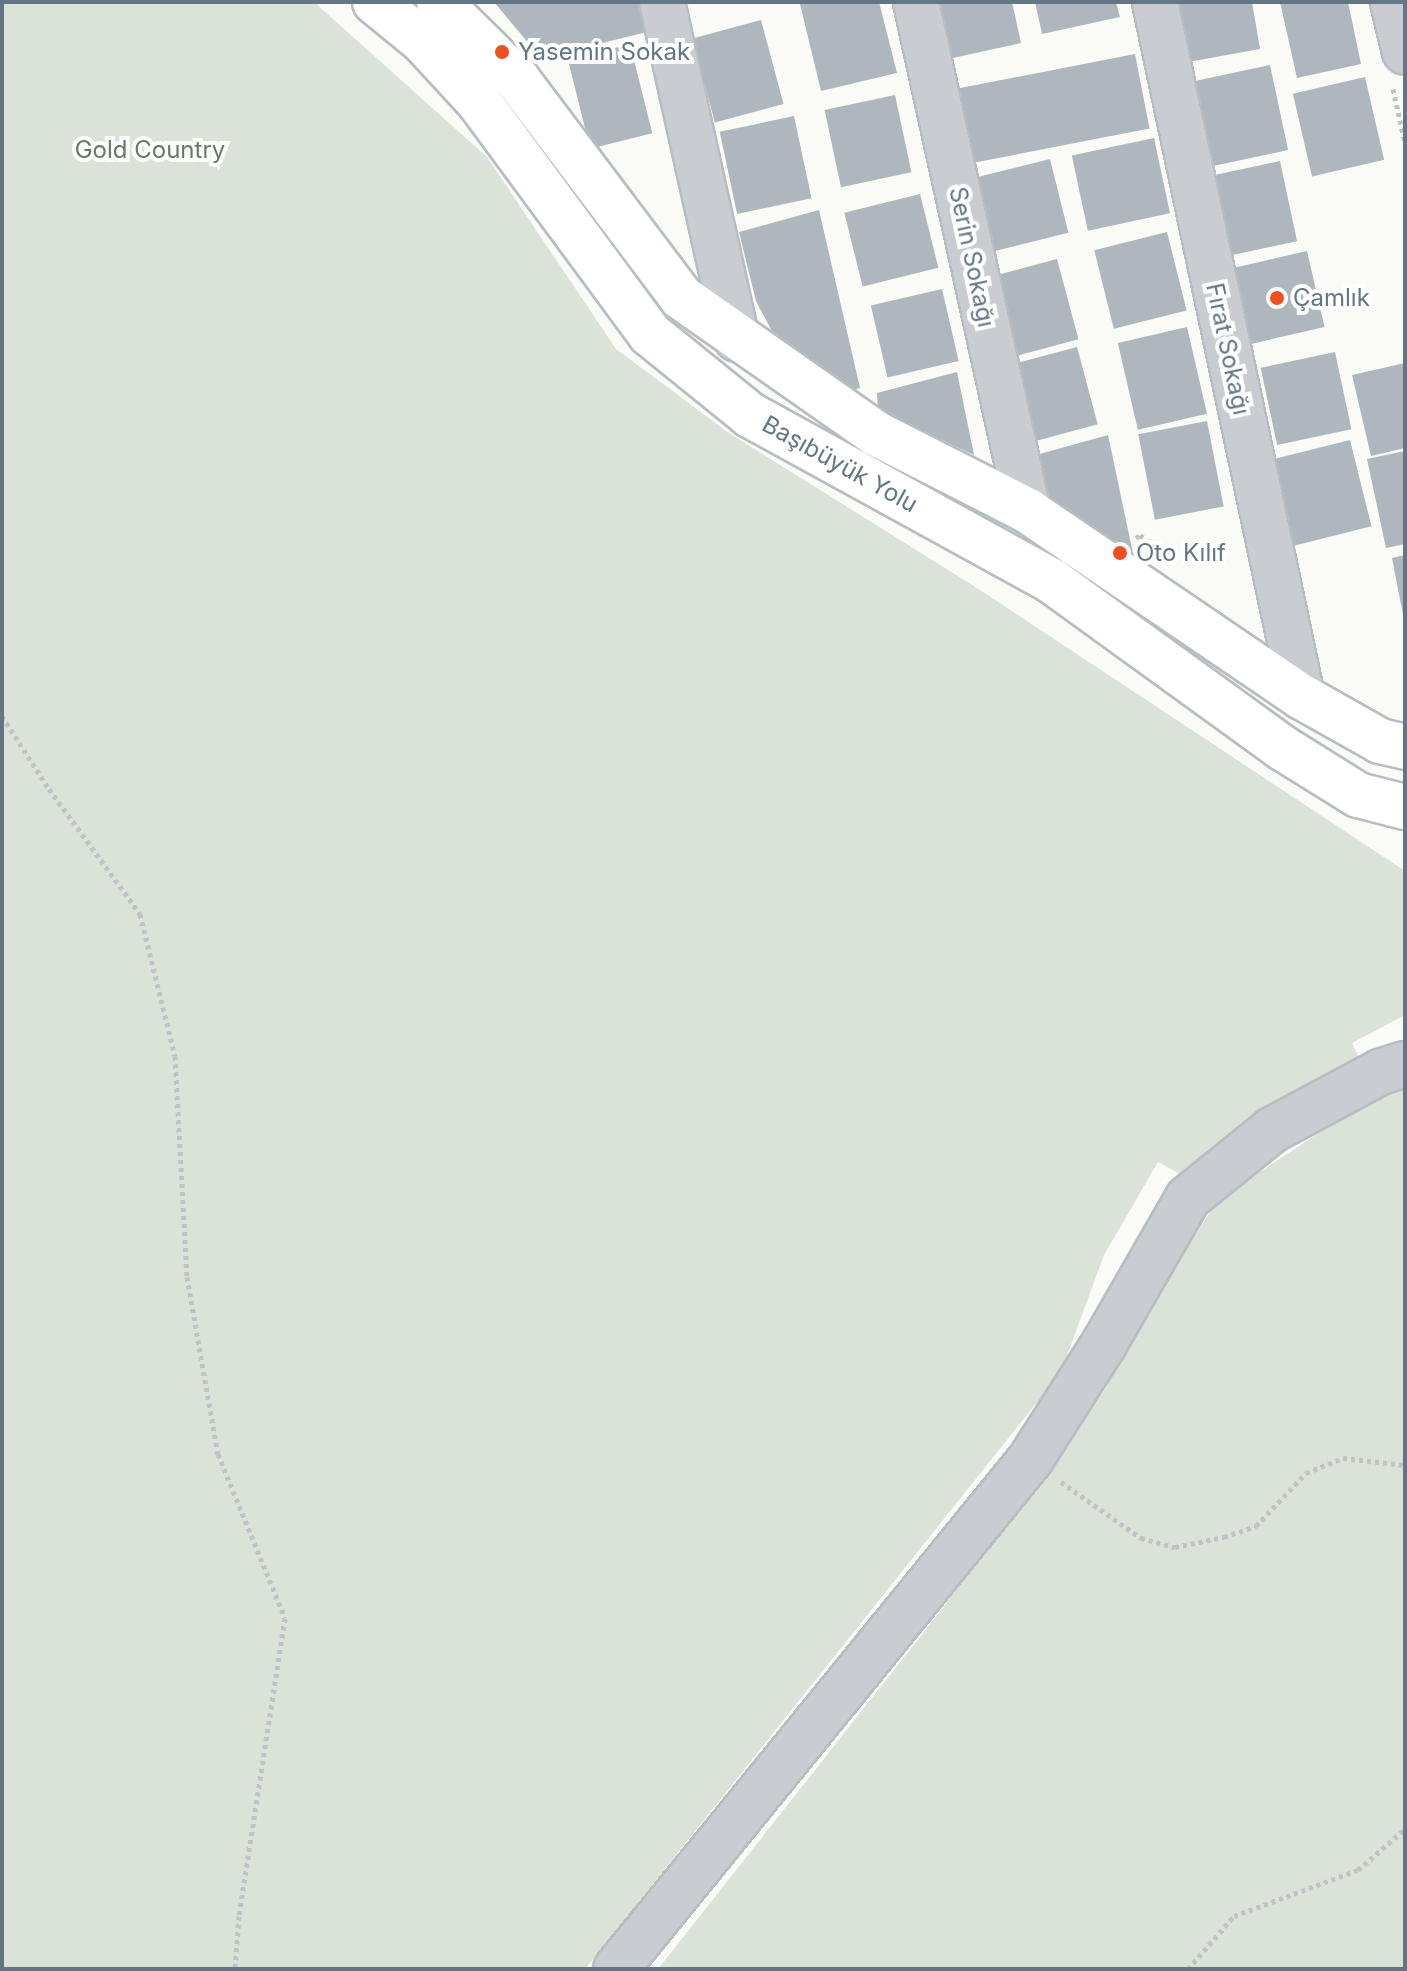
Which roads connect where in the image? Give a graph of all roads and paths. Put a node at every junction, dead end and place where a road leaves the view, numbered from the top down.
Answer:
1 (375, 2) edge
2 (439, 2) edge
3 (662, 2) edge
4 (916, 2) edge
5 (1155, 2) edge
6 (1393, 2) edge
7 (1405, 52) edge
8 (737, 339) junction
9 (1028, 511) junction
10 (1137, 543) dead end
11 (1174, 561) dead end
12 (1302, 697) junction
13 (2, 716) edge
14 (1405, 747) edge
15 (1405, 807) edge
16 (1405, 1064) edge
17 (1030, 1460) junction
18 (1405, 1465) edge
19 (1405, 1829) edge
20 (235, 1969) edge
21 (616, 1969) edge
22 (1188, 1969) edge

1 - 15 main road, Başıbüyük Yolu
2 - 8 main road, Başıbüyük Yolu
3 - 8 street
4 - 9 street, Serin Sokağı
5 - 12 street, Fırat Sokağı
6 - 7 street
8 - 9 main road, Başıbüyük Yolu
9 - 12 main road, Başıbüyük Yolu
10 - 11 path
12 - 14 main road, Başıbüyük Yolu
13 - 20 path
16 - 17 street
17 - 18 path
17 - 21 street
19 - 22 path

